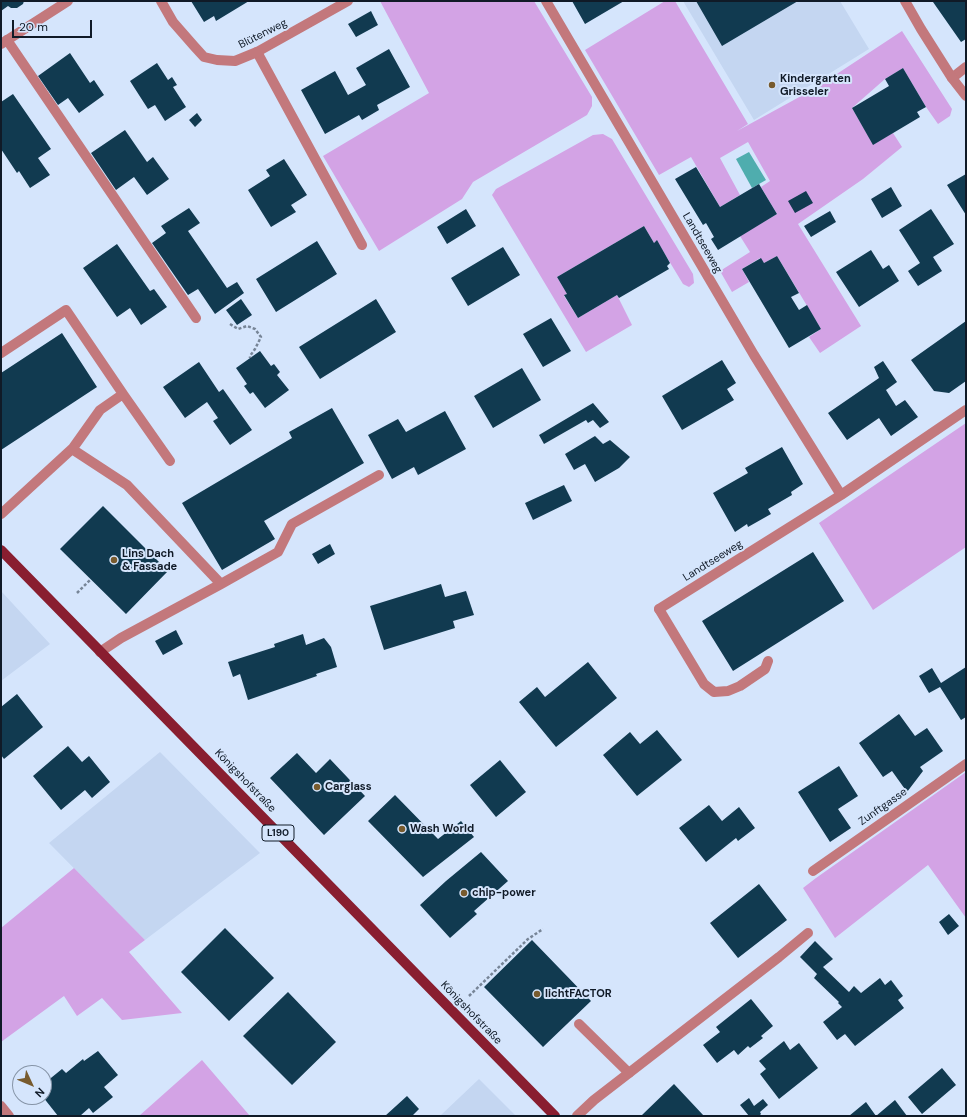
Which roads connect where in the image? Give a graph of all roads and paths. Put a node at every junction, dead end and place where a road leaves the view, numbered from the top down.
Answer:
1 (68, 1) edge
2 (161, 1) edge
3 (348, 1) edge
4 (546, 1) edge
5 (905, 1) edge
6 (4, 42) edge
7 (257, 52) junction
8 (966, 67) edge
9 (952, 78) junction
10 (966, 96) edge
11 (362, 245) dead end
12 (196, 318) dead end
13 (230, 324) dead end
14 (1, 353) edge
15 (250, 358) dead end
16 (123, 394) junction
17 (966, 410) edge
18 (72, 449) junction
19 (170, 461) dead end
20 (379, 475) dead end
21 (841, 495) junction
22 (1, 514) edge
23 (1, 550) edge
24 (91, 579) dead end
25 (221, 584) junction
26 (77, 593) dead end
27 (100, 652) junction
28 (768, 661) dead end
29 (966, 764) edge
30 (813, 871) dead end
31 (543, 929) dead end
32 (808, 933) dead end
33 (469, 996) dead end
34 (579, 1024) dead end
35 (628, 1074) junction
36 (1, 1106) edge
37 (9, 1116) edge
38 (555, 1116) edge
39 (577, 1116) edge

1 - 6 street
2 - 7 street, Blütenweg
3 - 7 street, Blütenweg
4 - 21 street, Landtseeweg
5 - 9 street
6 - 12 street
7 - 11 street
8 - 9 street
9 - 10 street
13 - 15 path
14 - 16 street
16 - 18 street
16 - 19 street
17 - 21 street, Landtseeweg
18 - 22 street
18 - 25 street
20 - 25 street
21 - 28 street, Landtseeweg
23 - 27 main road, Königshofstraße / L190
24 - 26 path
25 - 27 street
27 - 38 main road, Königshofstraße / L190
29 - 30 street, Zunftgasse
31 - 33 path
32 - 35 street
34 - 35 street
35 - 39 street
36 - 37 street

